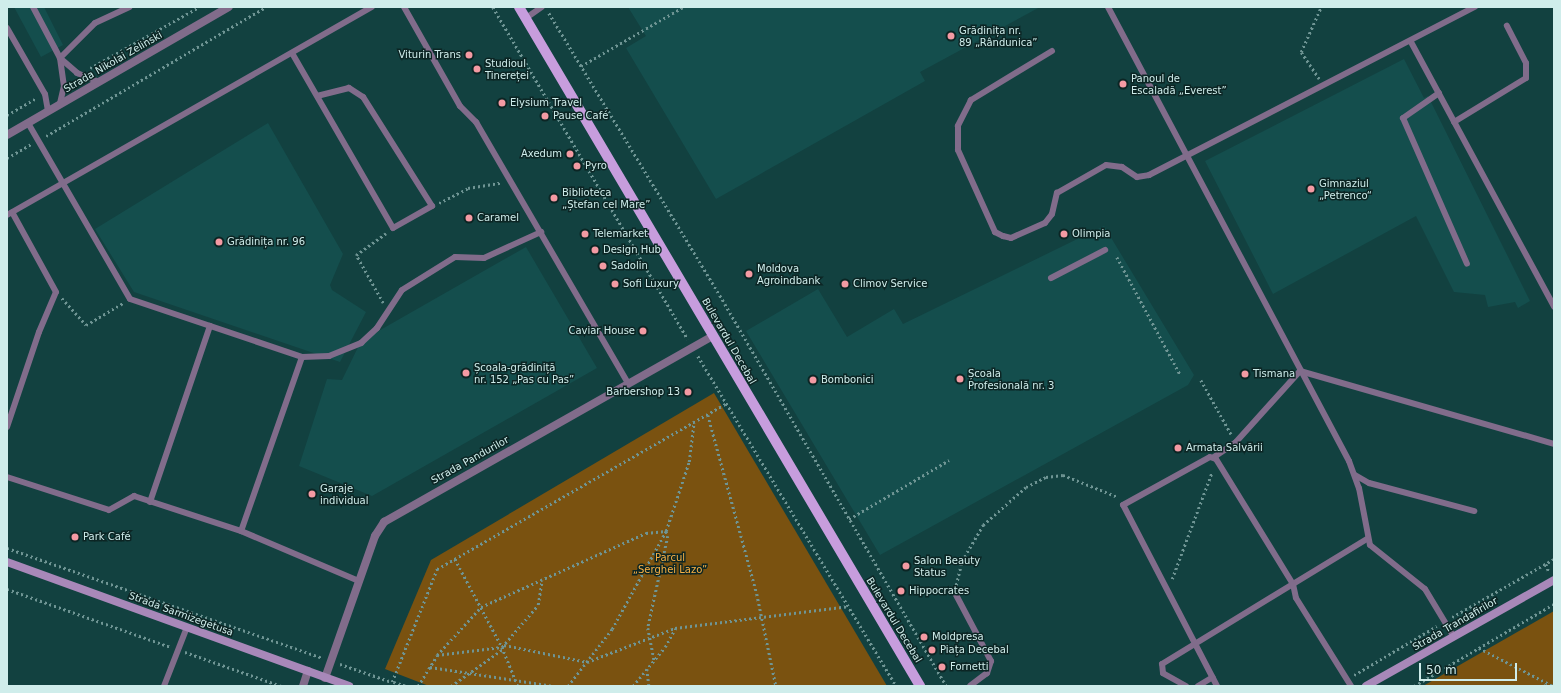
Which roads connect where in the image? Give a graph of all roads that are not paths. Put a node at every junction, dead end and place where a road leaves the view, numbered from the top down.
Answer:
1 (33, 7) edge
2 (129, 7) edge
3 (229, 7) edge
4 (372, 7) edge
5 (404, 7) edge
6 (519, 7) edge
7 (542, 7) edge
8 (1108, 7) edge
9 (1475, 7) edge
10 (526, 18) junction
11 (1507, 26) dead end
12 (7, 28) edge
13 (1411, 42) junction
14 (1052, 51) dead end
15 (292, 52) junction
16 (60, 58) junction
17 (99, 82) junction
18 (1439, 93) junction
19 (318, 96) junction
20 (60, 104) junction
21 (48, 111) junction
22 (1454, 122) junction
23 (28, 123) junction
24 (7, 135) edge
25 (1188, 157) junction
26 (63, 182) junction
27 (10, 213) edge
28 (541, 232) junction
29 (1105, 250) dead end
30 (1467, 264) dead end
31 (1051, 278) dead end
32 (1554, 307) edge
33 (210, 326) junction
34 (713, 336) junction
35 (302, 358) junction
36 (1300, 371) junction
37 (628, 383) junction
38 (7, 427) edge
39 (1554, 444) edge
40 (1214, 457) junction
41 (1355, 475) junction
42 (7, 477) edge
43 (150, 502) junction
44 (1474, 511) dead end
45 (241, 531) junction
46 (1367, 539) junction
47 (7, 562) edge
48 (1554, 580) edge
49 (359, 581) junction
50 (1293, 584) junction
51 (955, 593) road end
52 (187, 627) junction
53 (1454, 637) junction
54 (1195, 645) junction
55 (308, 671) junction
56 (1213, 677) junction
57 (325, 678) junction
58 (164, 686) edge
59 (303, 686) edge
60 (349, 686) edge
61 (920, 686) edge
62 (970, 686) edge
63 (1186, 686) edge
64 (1198, 686) edge
65 (1218, 686) edge
66 (1351, 686) edge
67 (1366, 686) edge

1 - 16 lane
2 - 16 lane
3 - 17 street, Strada Nikolai Zelinski
4 - 15 lane
5 - 28 lane
6 - 10 main road, Bulevardul Decebal
7 - 10 lane
8 - 25 lane
9 - 13 lane
10 - 34 main road, Bulevardul Decebal
11 - 22 lane
12 - 21 lane
13 - 18 lane
13 - 25 lane
14 - 25 lane
15 - 19 lane
15 - 26 lane
16 - 17 lane
16 - 20 lane
17 - 20 street, Strada Nikolai Zelinski
18 - 22 lane
18 - 30 lane
19 - 19 lane
20 - 21 street, Strada Nikolai Zelinski
21 - 23 street, Strada Nikolai Zelinski
22 - 32 lane
23 - 24 street, Strada Nikolai Zelinski
23 - 26 lane
25 - 36 lane
26 - 27 lane
26 - 33 lane
27 - 38 lane
28 - 35 lane
28 - 37 lane
29 - 31 lane
33 - 35 lane
33 - 43 lane
34 - 37 street, Strada Pandurilor
34 - 61 main road, Bulevardul Decebal
35 - 45 lane
36 - 39 lane
36 - 40 lane
36 - 41 lane
37 - 49 street, Strada Pandurilor
40 - 50 lane
40 - 54 lane
41 - 44 lane
41 - 46 lane
42 - 43 lane
43 - 45 lane
45 - 49 lane
46 - 50 lane
46 - 53 lane
47 - 52 main road, Strada Sarmizegetusa
48 - 53 main road, Strada Trandafirilor
49 - 57 street, Strada Pandurilor
50 - 54 lane
50 - 66 lane
51 - 62 lane
52 - 55 main road, Strada Sarmizegetusa
52 - 58 lane
53 - 67 main road, Strada Trandafirilor
54 - 56 lane
54 - 63 lane
55 - 57 main road, Strada Sarmizegetusa
55 - 59 street
56 - 64 lane
56 - 65 lane
57 - 60 main road, Strada Sarmizegetusa

